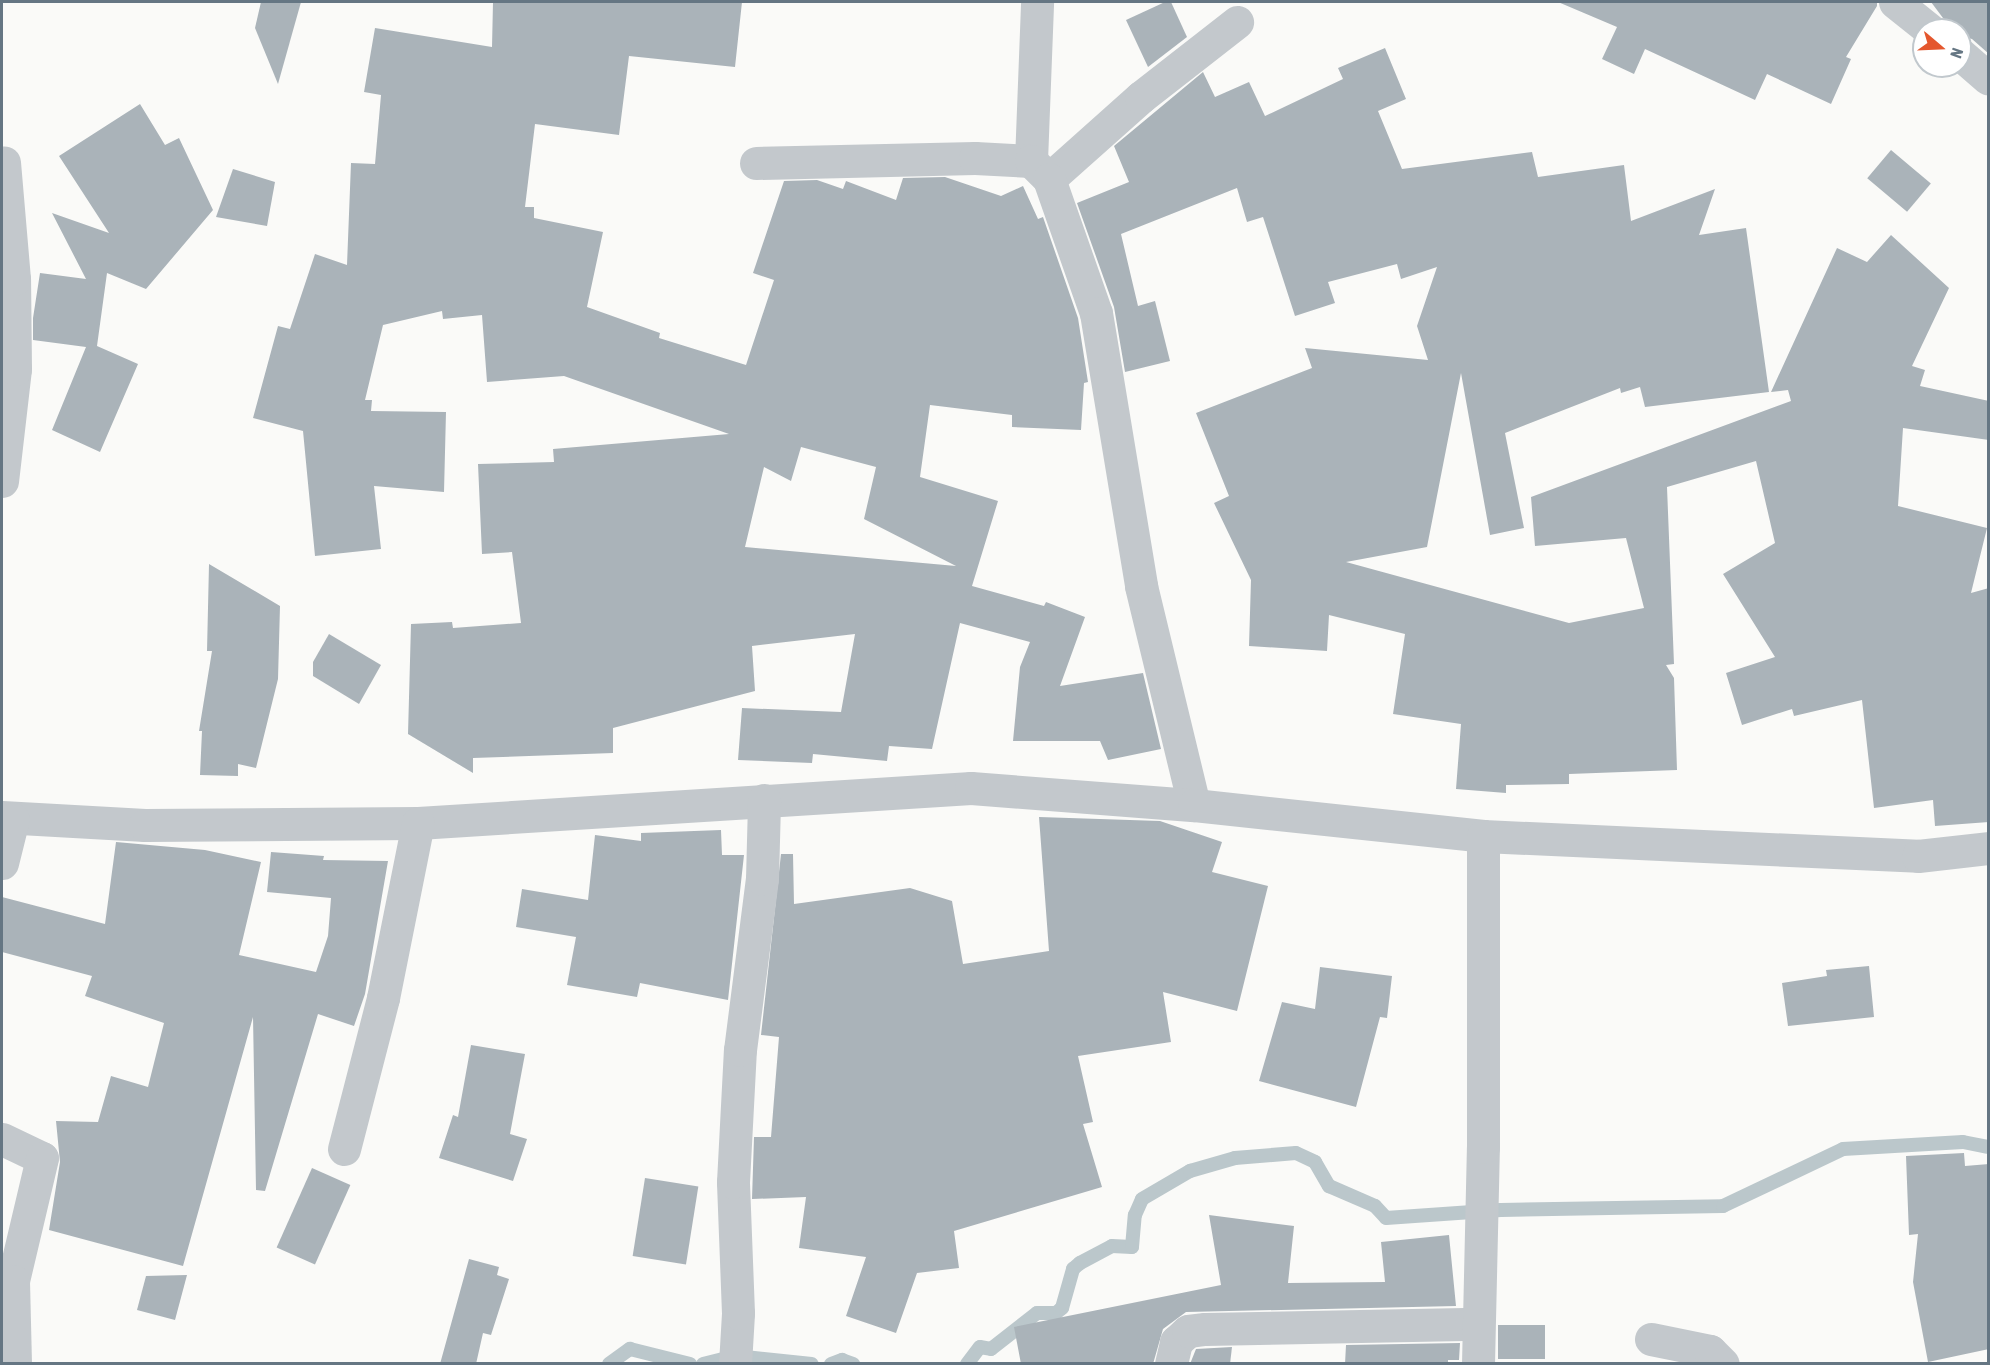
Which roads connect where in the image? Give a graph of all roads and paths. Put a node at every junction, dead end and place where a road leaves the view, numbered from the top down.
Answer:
1 (1037, 2) edge
2 (1895, 2) edge
3 (1915, 18) edge
4 (1237, 22) dead end
5 (1972, 64) edge
6 (1989, 78) edge
7 (4, 162) dead end
8 (756, 163) dead end
9 (1040, 170) junction
10 (2, 481) edge
11 (764, 800) junction
12 (1194, 806) junction
13 (7, 818) edge
14 (418, 823) junction
15 (1483, 836) junction
16 (1989, 848) edge
17 (2, 863) edge
18 (2, 1139) edge
19 (344, 1149) dead end
20 (1477, 1324) junction
21 (1651, 1339) dead end
22 (15, 1364) edge
23 (735, 1364) edge
24 (1171, 1364) edge
25 (1478, 1364) edge
26 (1723, 1364) edge

1 - 9 street
2 - 3 street
4 - 9 street
5 - 6 street
7 - 10 street
8 - 9 street
9 - 12 street
11 - 12 street
11 - 14 street
11 - 23 street
12 - 15 street
13 - 14 street
13 - 17 street
14 - 19 street
15 - 16 street
15 - 20 street
18 - 22 street
20 - 24 street
20 - 25 street
21 - 26 street

